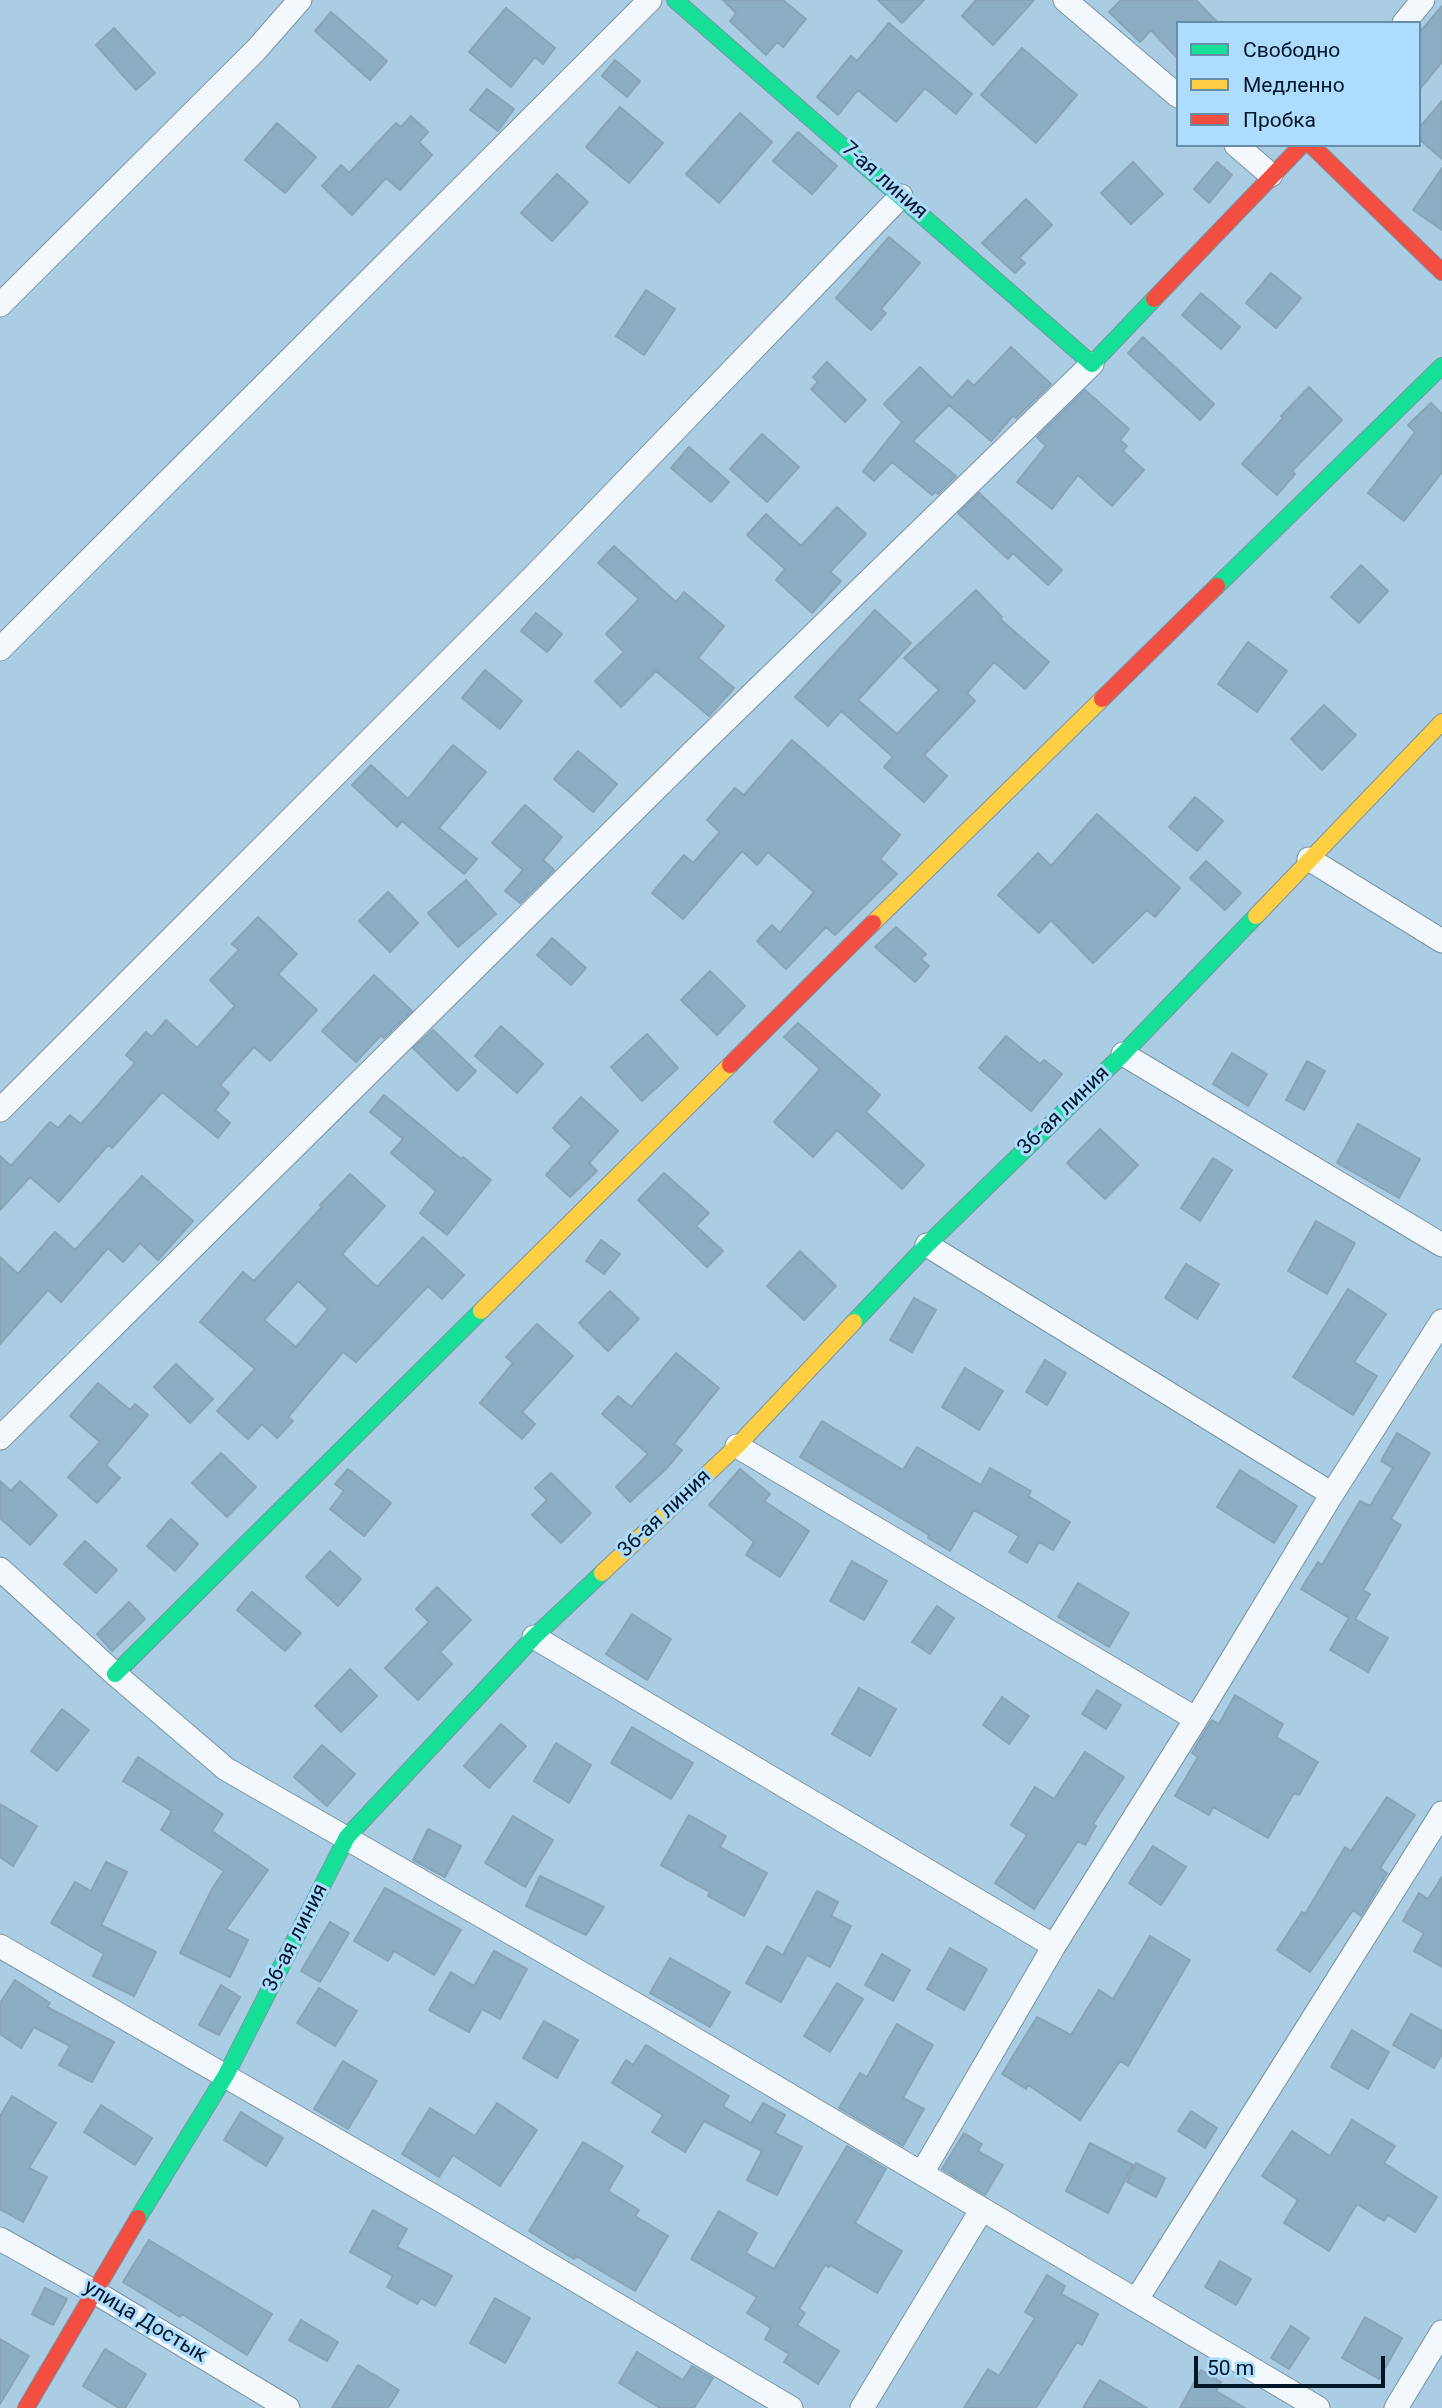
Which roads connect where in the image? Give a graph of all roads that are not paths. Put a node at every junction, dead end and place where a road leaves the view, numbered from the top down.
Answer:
1 (300, 0) edge
2 (650, 0) edge
3 (675, 0) edge
4 (1065, 0) edge
5 (1423, 0) edge
6 (1406, 21) edge
7 (1176, 94) edge
8 (1238, 147) edge
9 (1300, 147) edge
10 (1313, 147) edge
11 (1271, 175) junction
12 (901, 196) junction
13 (1442, 272) edge
14 (0, 305) edge
15 (1091, 364) junction
16 (1442, 366) edge
17 (0, 649) edge
18 (1442, 722) edge
19 (1309, 859) junction
20 (1442, 941) edge
21 (1123, 1054) junction
22 (0, 1110) edge
23 (927, 1245) junction
24 (1442, 1245) edge
25 (1442, 1321) edge
26 (0, 1438) edge
27 (737, 1446) junction
28 (1332, 1494) junction
29 (0, 1569) edge
30 (534, 1637) junction
31 (115, 1674) junction
32 (1196, 1719) junction
33 (1442, 1813) edge
34 (347, 1837) junction
35 (0, 1946) edge
36 (1054, 1946) junction
37 (226, 2075) junction
38 (922, 2174) junction
39 (982, 2209) junction
40 (0, 2239) edge
41 (93, 2291) junction
42 (1137, 2299) junction
43 (1442, 2332) edge
44 (26, 2408) edge
45 (288, 2408) edge
46 (791, 2408) edge
47 (862, 2408) edge
48 (1318, 2408) edge
49 (1395, 2408) edge

1 - 14 street
2 - 17 street
3 - 12 street, 7-ая линия
4 - 7 street
5 - 6 street
8 - 11 street
9 - 11 street
10 - 13 street
11 - 15 street
12 - 15 street, 7-ая линия
12 - 22 street
15 - 26 street
16 - 31 street
18 - 19 street, 36-ая линия
19 - 20 street
19 - 21 street, 36-ая линия
21 - 23 street, 36-ая линия
21 - 24 street
23 - 27 street, 36-ая линия
23 - 28 street
25 - 28 street
27 - 30 street, 36-ая линия
27 - 32 street
28 - 32 street
29 - 31 street
30 - 34 street, 36-ая линия
30 - 36 street
31 - 34 street
32 - 36 street
33 - 42 street
34 - 37 street, 36-ая линия
34 - 38 street
35 - 37 street
36 - 38 street
37 - 41 street, 36-ая линия
37 - 46 street
38 - 39 street
39 - 42 street
39 - 47 street
40 - 41 street, улица Достык
41 - 44 street, 36-ая линия
41 - 45 street, улица Достык
42 - 48 street
43 - 49 street

